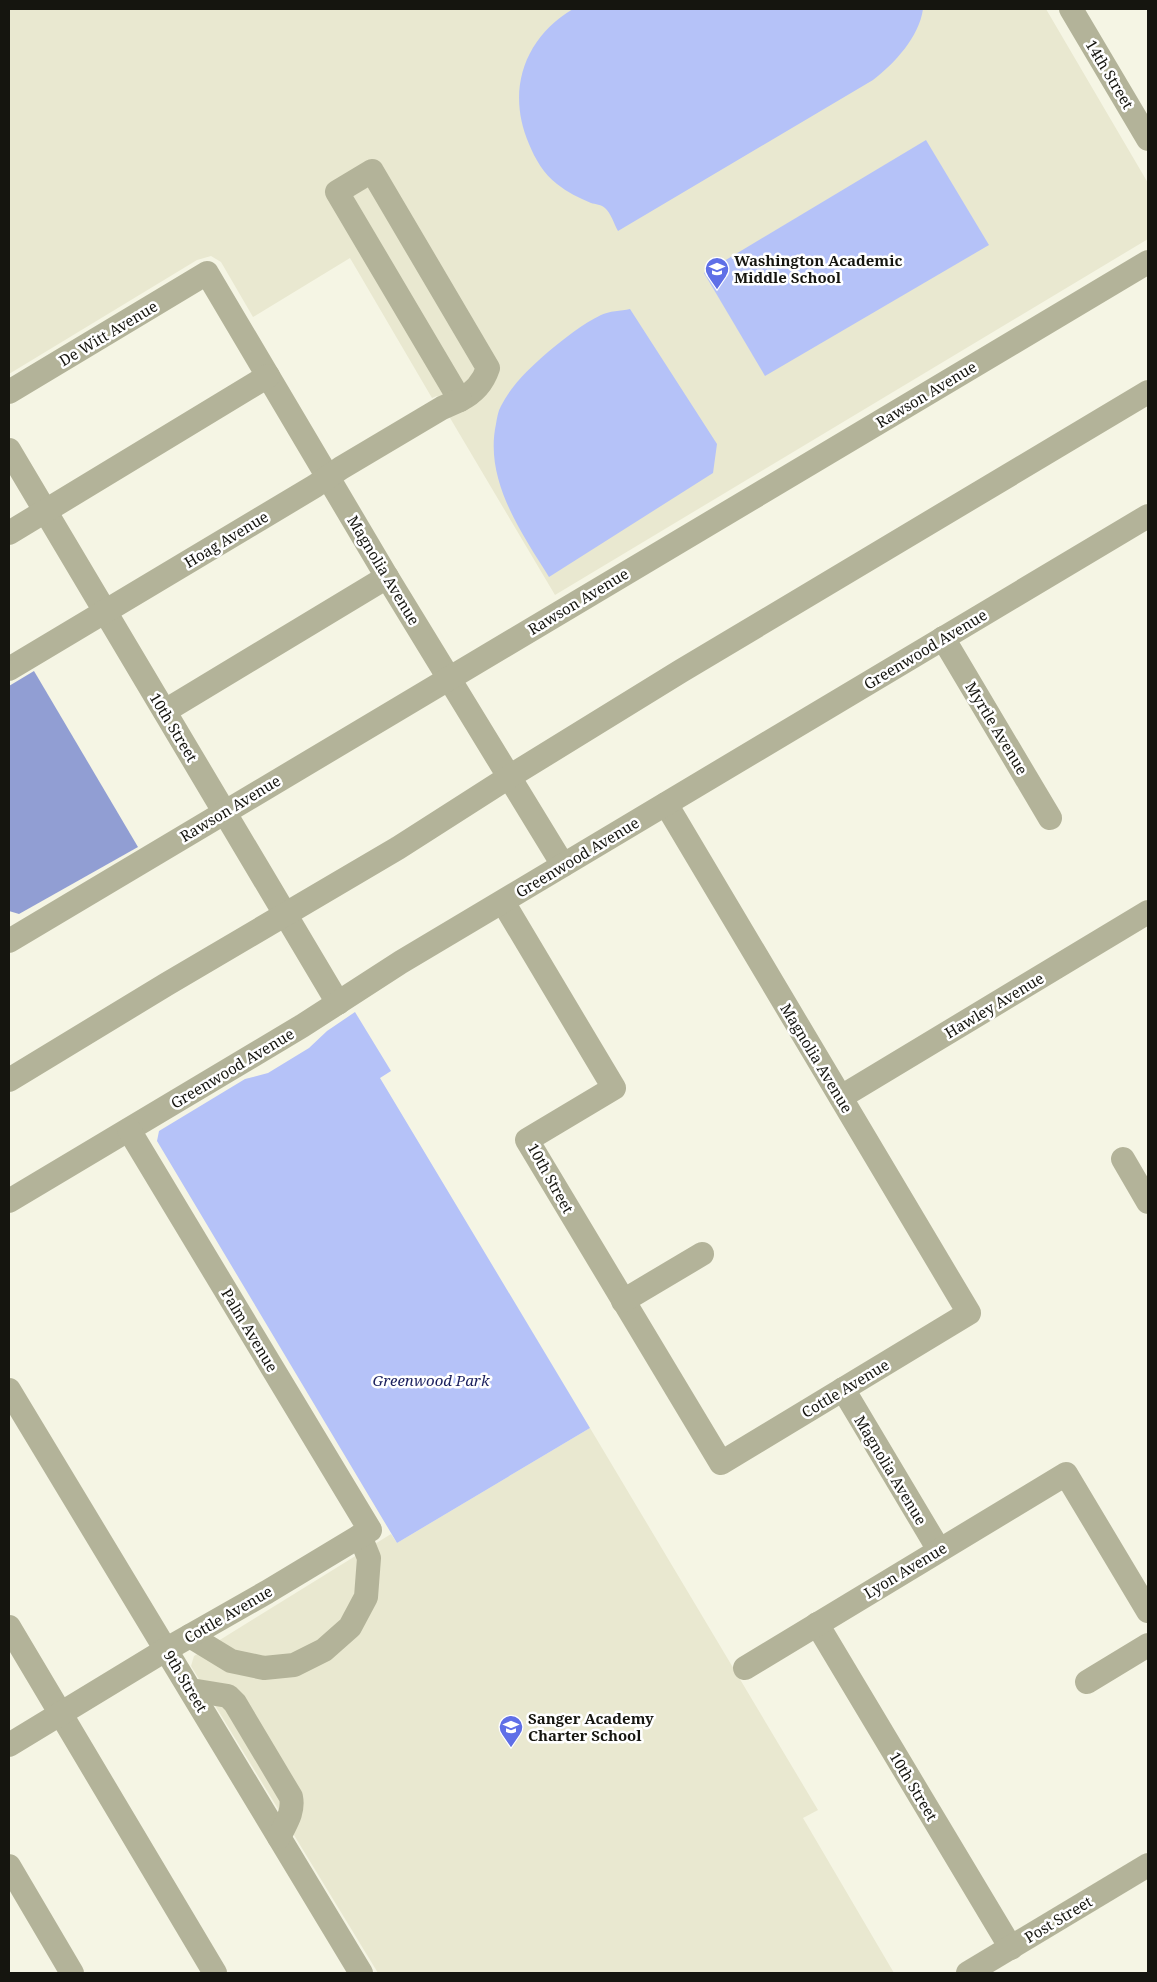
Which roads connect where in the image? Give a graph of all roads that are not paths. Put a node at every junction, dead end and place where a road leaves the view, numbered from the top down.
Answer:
1 (1077, 11) edge
2 (1140, 107) edge
3 (1148, 139) edge
4 (1148, 262) edge
5 (207, 273) joint
6 (268, 376) junction
7 (9, 392) edge
8 (1148, 392) edge
9 (451, 404) junction
10 (9, 450) edge
11 (328, 476) junction
12 (46, 512) junction
13 (1148, 516) edge
14 (9, 533) edge
15 (387, 577) junction
16 (106, 612) junction
17 (943, 638) junction
18 (9, 669) edge
19 (448, 678) junction
20 (165, 711) junction
21 (509, 777) junction
22 (666, 804) junction
23 (224, 812) junction
24 (1050, 818) dead end
25 (563, 865) junction
26 (503, 902) junction
27 (1148, 912) edge
28 (286, 915) junction
29 (9, 942) edge
30 (338, 1003) junction
31 (9, 1080) edge
32 (840, 1097) junction
33 (129, 1130) junction
34 (1123, 1159) dead end
35 (9, 1201) edge
36 (1148, 1202) edge
37 (702, 1254) dead end
38 (623, 1301) junction
39 (968, 1313) joint
40 (9, 1390) edge
41 (842, 1390) junction
42 (721, 1463) joint
43 (365, 1533) junction
44 (939, 1550) junction
45 (1148, 1611) edge
46 (816, 1624) junction
47 (9, 1627) edge
48 (190, 1636) junction
49 (1148, 1645) edge
50 (167, 1649) junction
51 (744, 1668) dead end
52 (1087, 1682) dead end
53 (60, 1714) junction
54 (9, 1745) edge
55 (1148, 1865) edge
56 (9, 1866) edge
57 (1011, 1948) junction
58 (72, 1973) edge
59 (215, 1973) edge
60 (361, 1973) edge
61 (968, 1973) edge

1 - 2 street, 14th Street
2 - 3 street, 14th Street
4 - 19 street, Rawson Avenue
5 - 6 street, Magnolia Avenue
5 - 7 street, De Witt Avenue
6 - 11 street, Magnolia Avenue
6 - 12 street
8 - 21 street
9 - 9 street, Hoag Avenue
9 - 11 street, Hoag Avenue
10 - 12 street, 10th Street
11 - 15 street, Magnolia Avenue
11 - 16 street, Hoag Avenue
12 - 14 street
12 - 16 street, 10th Street
13 - 17 street, Greenwood Avenue
15 - 19 street, Magnolia Avenue
15 - 20 street
16 - 18 street, Hoag Avenue
16 - 20 street, 10th Street
17 - 22 street, Greenwood Avenue
17 - 24 street, Myrtle Avenue
19 - 21 street, Magnolia Avenue
19 - 23 street, Rawson Avenue
20 - 23 street, 10th Street
21 - 25 street, Magnolia Avenue
21 - 28 street
22 - 25 street, Greenwood Avenue
22 - 32 street, Magnolia Avenue
23 - 28 street, 10th Street
23 - 29 street, Rawson Avenue
25 - 26 street, Greenwood Avenue
26 - 30 street, Greenwood Avenue
26 - 38 street, 10th Street
27 - 32 street, Hawley Avenue
28 - 30 street, 10th Street
28 - 31 street
30 - 33 street, Greenwood Avenue
32 - 39 street, Magnolia Avenue
33 - 35 street, Greenwood Avenue
33 - 43 street, Palm Avenue
34 - 36 street
37 - 38 street
38 - 42 street, 10th Street
39 - 41 street, Cottle Avenue
40 - 50 street, 9th Street
41 - 42 street, Cottle Avenue
41 - 44 street, Magnolia Avenue
43 - 48 street, Cottle Avenue
43 - 48 street, Palm Avenue
44 - 45 street, Lyon Avenue
44 - 46 street, Lyon Avenue
46 - 51 street, Lyon Avenue
46 - 57 street, 10th Street
47 - 53 street
48 - 50 street, Cottle Avenue
49 - 52 street
50 - 53 street, Cottle Avenue
50 - 60 street, 9th Street
53 - 54 street, Cottle Avenue
53 - 59 street
55 - 57 street, Post Street
56 - 58 street
57 - 61 street, Post Street

